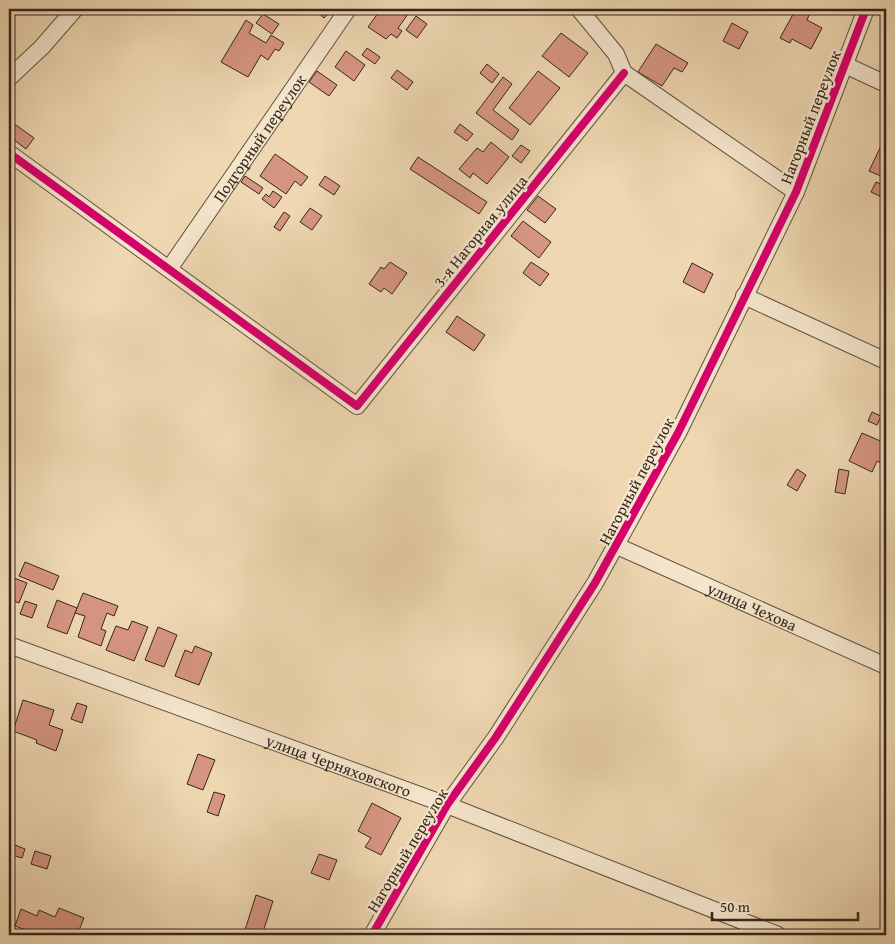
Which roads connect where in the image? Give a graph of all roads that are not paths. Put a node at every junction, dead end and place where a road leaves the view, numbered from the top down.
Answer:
1 (75, 9) edge
2 (348, 9) edge
3 (579, 9) edge
4 (866, 9) edge
5 (845, 65) junction
6 (624, 74) junction
7 (9, 78) edge
8 (886, 84) edge
9 (9, 153) edge
10 (796, 192) junction
11 (169, 269) junction
12 (744, 296) junction
13 (886, 361) edge
14 (617, 546) junction
15 (9, 645) edge
16 (886, 666) edge
17 (447, 806) junction
18 (372, 935) edge
19 (778, 935) edge

1 - 7 street
2 - 11 street, Подгорный переулок
3 - 6 street
4 - 5 street, Нагорный переулок
5 - 8 street
5 - 10 street, Нагорный переулок
6 - 10 street
6 - 11 street, 3-я Нагорная улица
9 - 11 street
10 - 12 street, Нагорный переулок
12 - 13 street
12 - 14 street, Нагорный переулок
14 - 16 street, улица Чехова
14 - 17 street, Нагорный переулок
15 - 17 street, улица Черняховского
17 - 18 street, Нагорный переулок
17 - 19 street, улица Черняховского

